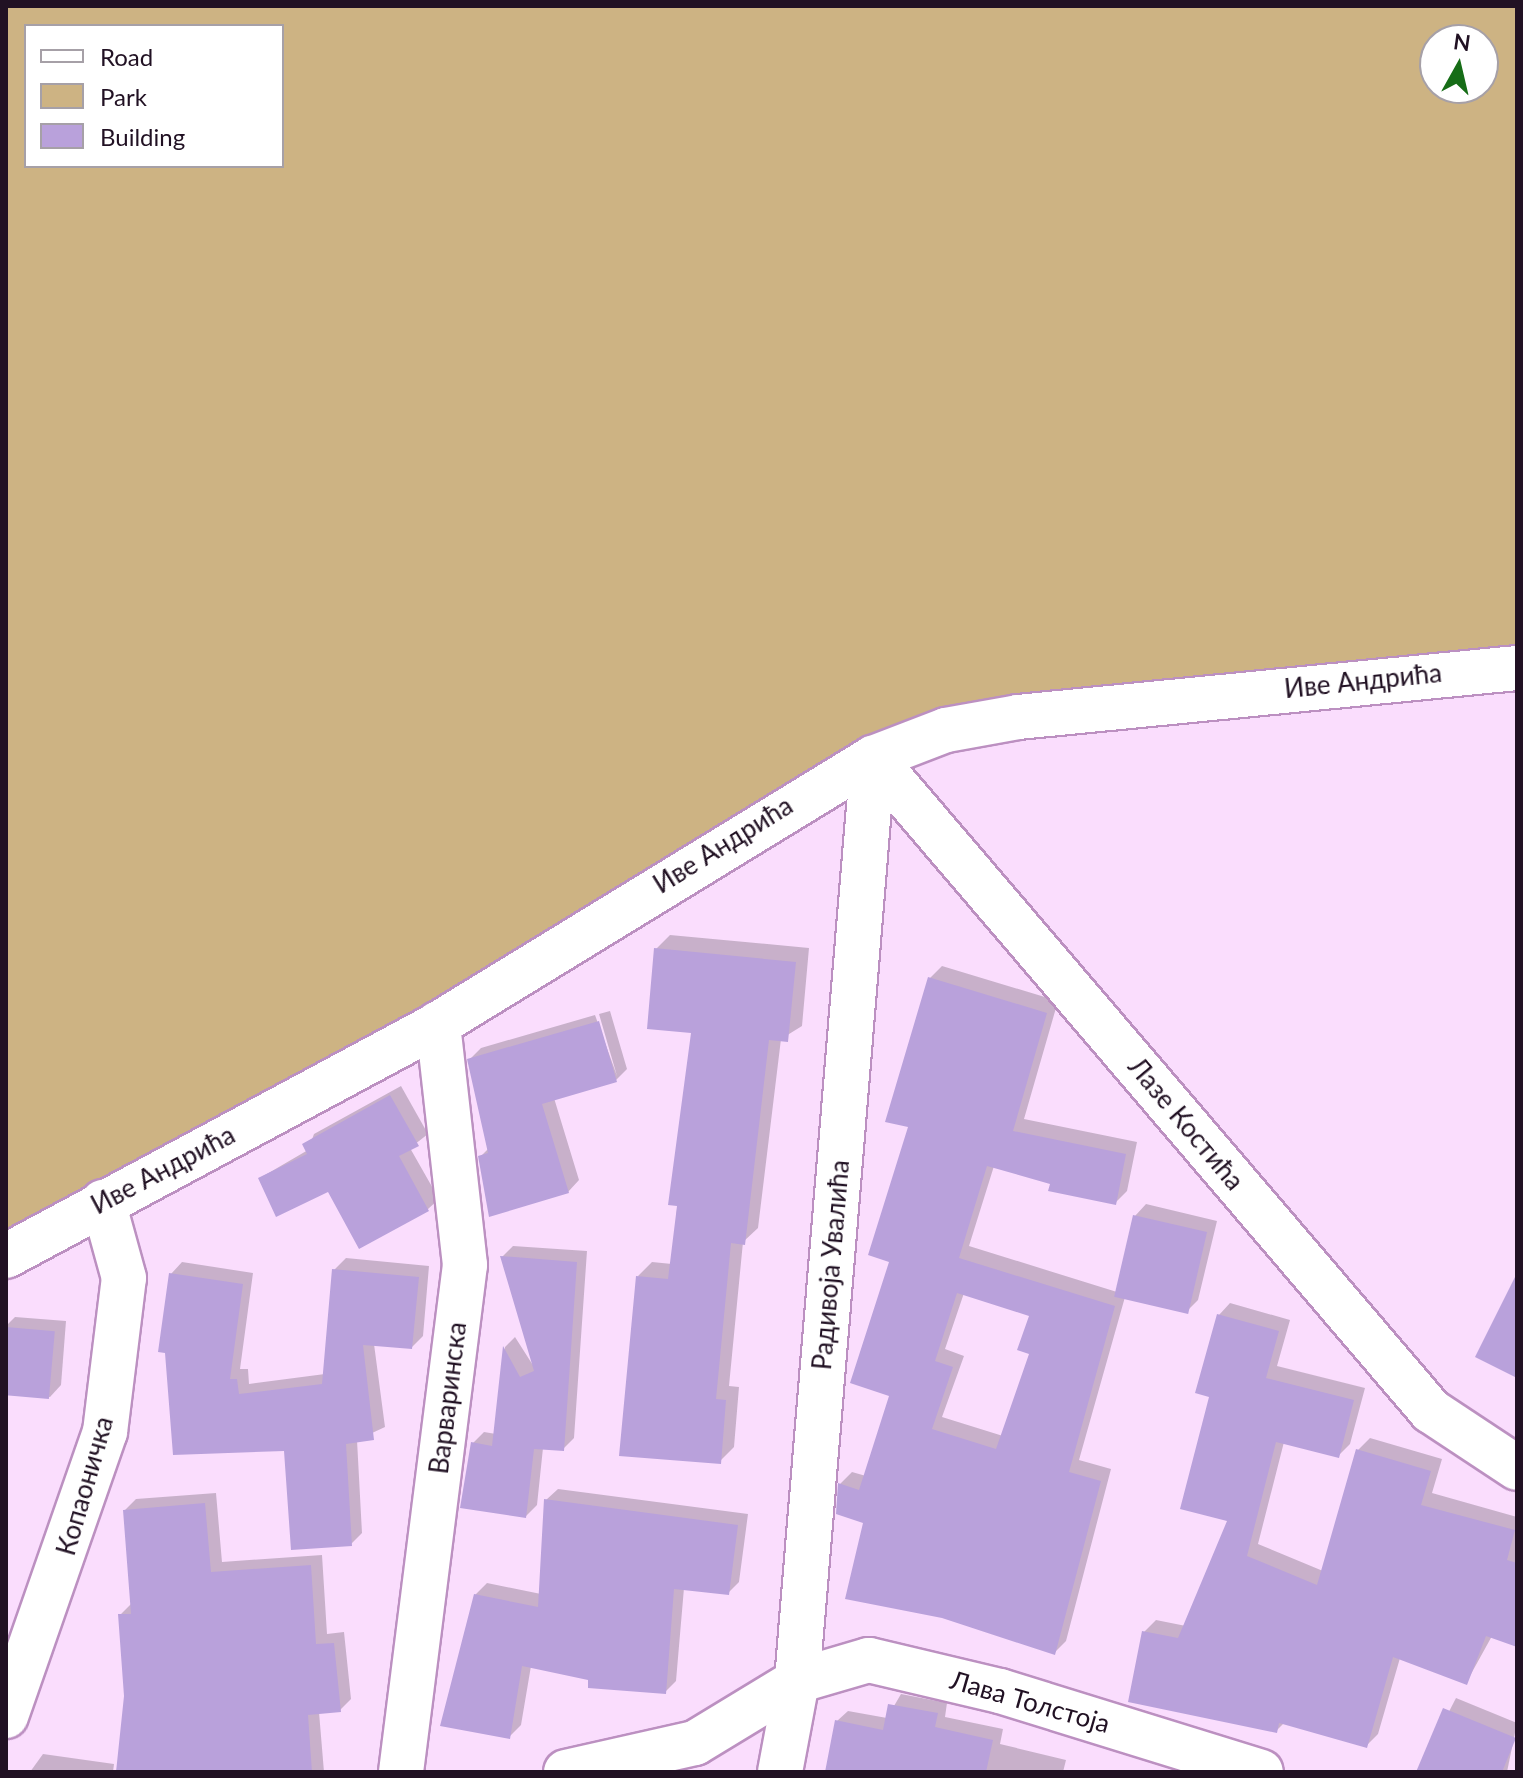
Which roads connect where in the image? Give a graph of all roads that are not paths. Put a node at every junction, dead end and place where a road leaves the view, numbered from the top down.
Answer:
1 (1517, 668) edge
2 (873, 758) junction
3 (438, 1024) junction
4 (103, 1202) junction
5 (6, 1256) edge
6 (1517, 1468) edge
7 (797, 1681) junction
8 (6, 1716) edge
9 (401, 1772) edge
10 (566, 1772) edge
11 (780, 1772) edge
12 (1261, 1772) edge

1 - 2 street, Иве Андрића
2 - 3 street, Иве Андрића
2 - 6 street, Лазе Костића
2 - 7 street, Радивоја Увалића
3 - 4 street, Иве Андрића
3 - 9 street, Варваринска
4 - 5 street, Иве Андрића
4 - 8 street, Копаоничка
7 - 10 street, Лава Толстоја
7 - 11 street, Радивоја Увалића
7 - 12 street, Лава Толстоја

